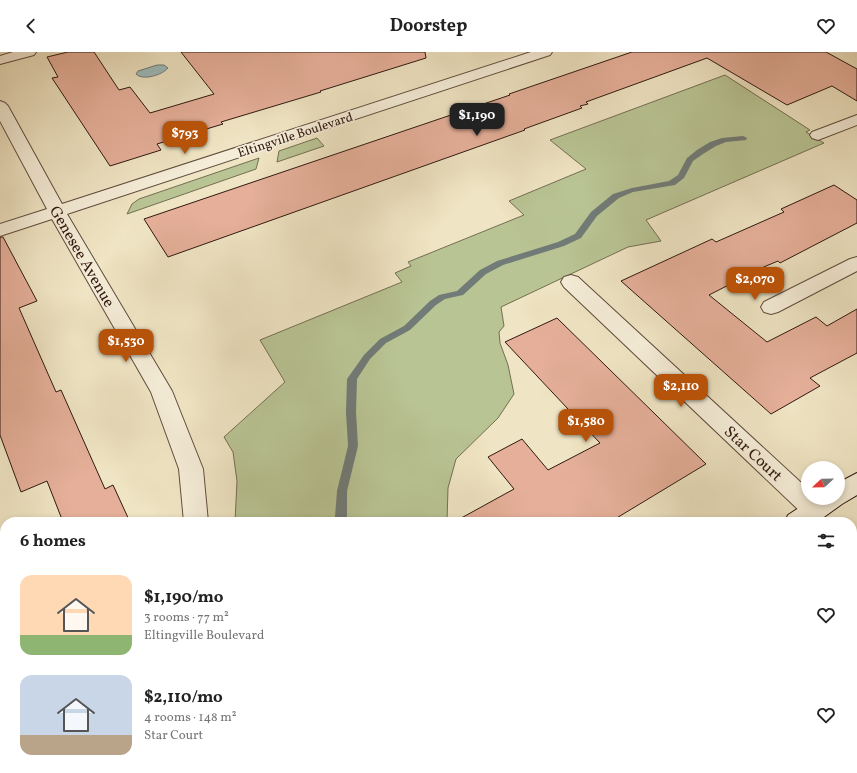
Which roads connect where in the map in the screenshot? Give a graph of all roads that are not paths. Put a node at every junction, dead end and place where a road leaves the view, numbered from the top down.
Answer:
1 (29, 52) edge
2 (545, 52) edge
3 (0, 60) edge
4 (0, 106) edge
5 (857, 120) edge
6 (818, 135) dead end
7 (57, 212) junction
8 (0, 230) edge
9 (856, 265) edge
10 (570, 282) dead end
11 (771, 307) dead end
12 (857, 483) edge
13 (845, 491) edge
14 (815, 510) edge
15 (196, 517) edge

1 - 3 street
2 - 7 street, Eltingville Boulevard
4 - 7 street, Genesee Avenue
5 - 6 street
7 - 8 street, Eltingville Boulevard
7 - 15 street, Genesee Avenue
9 - 11 street
10 - 14 street, Star Court
12 - 13 street

